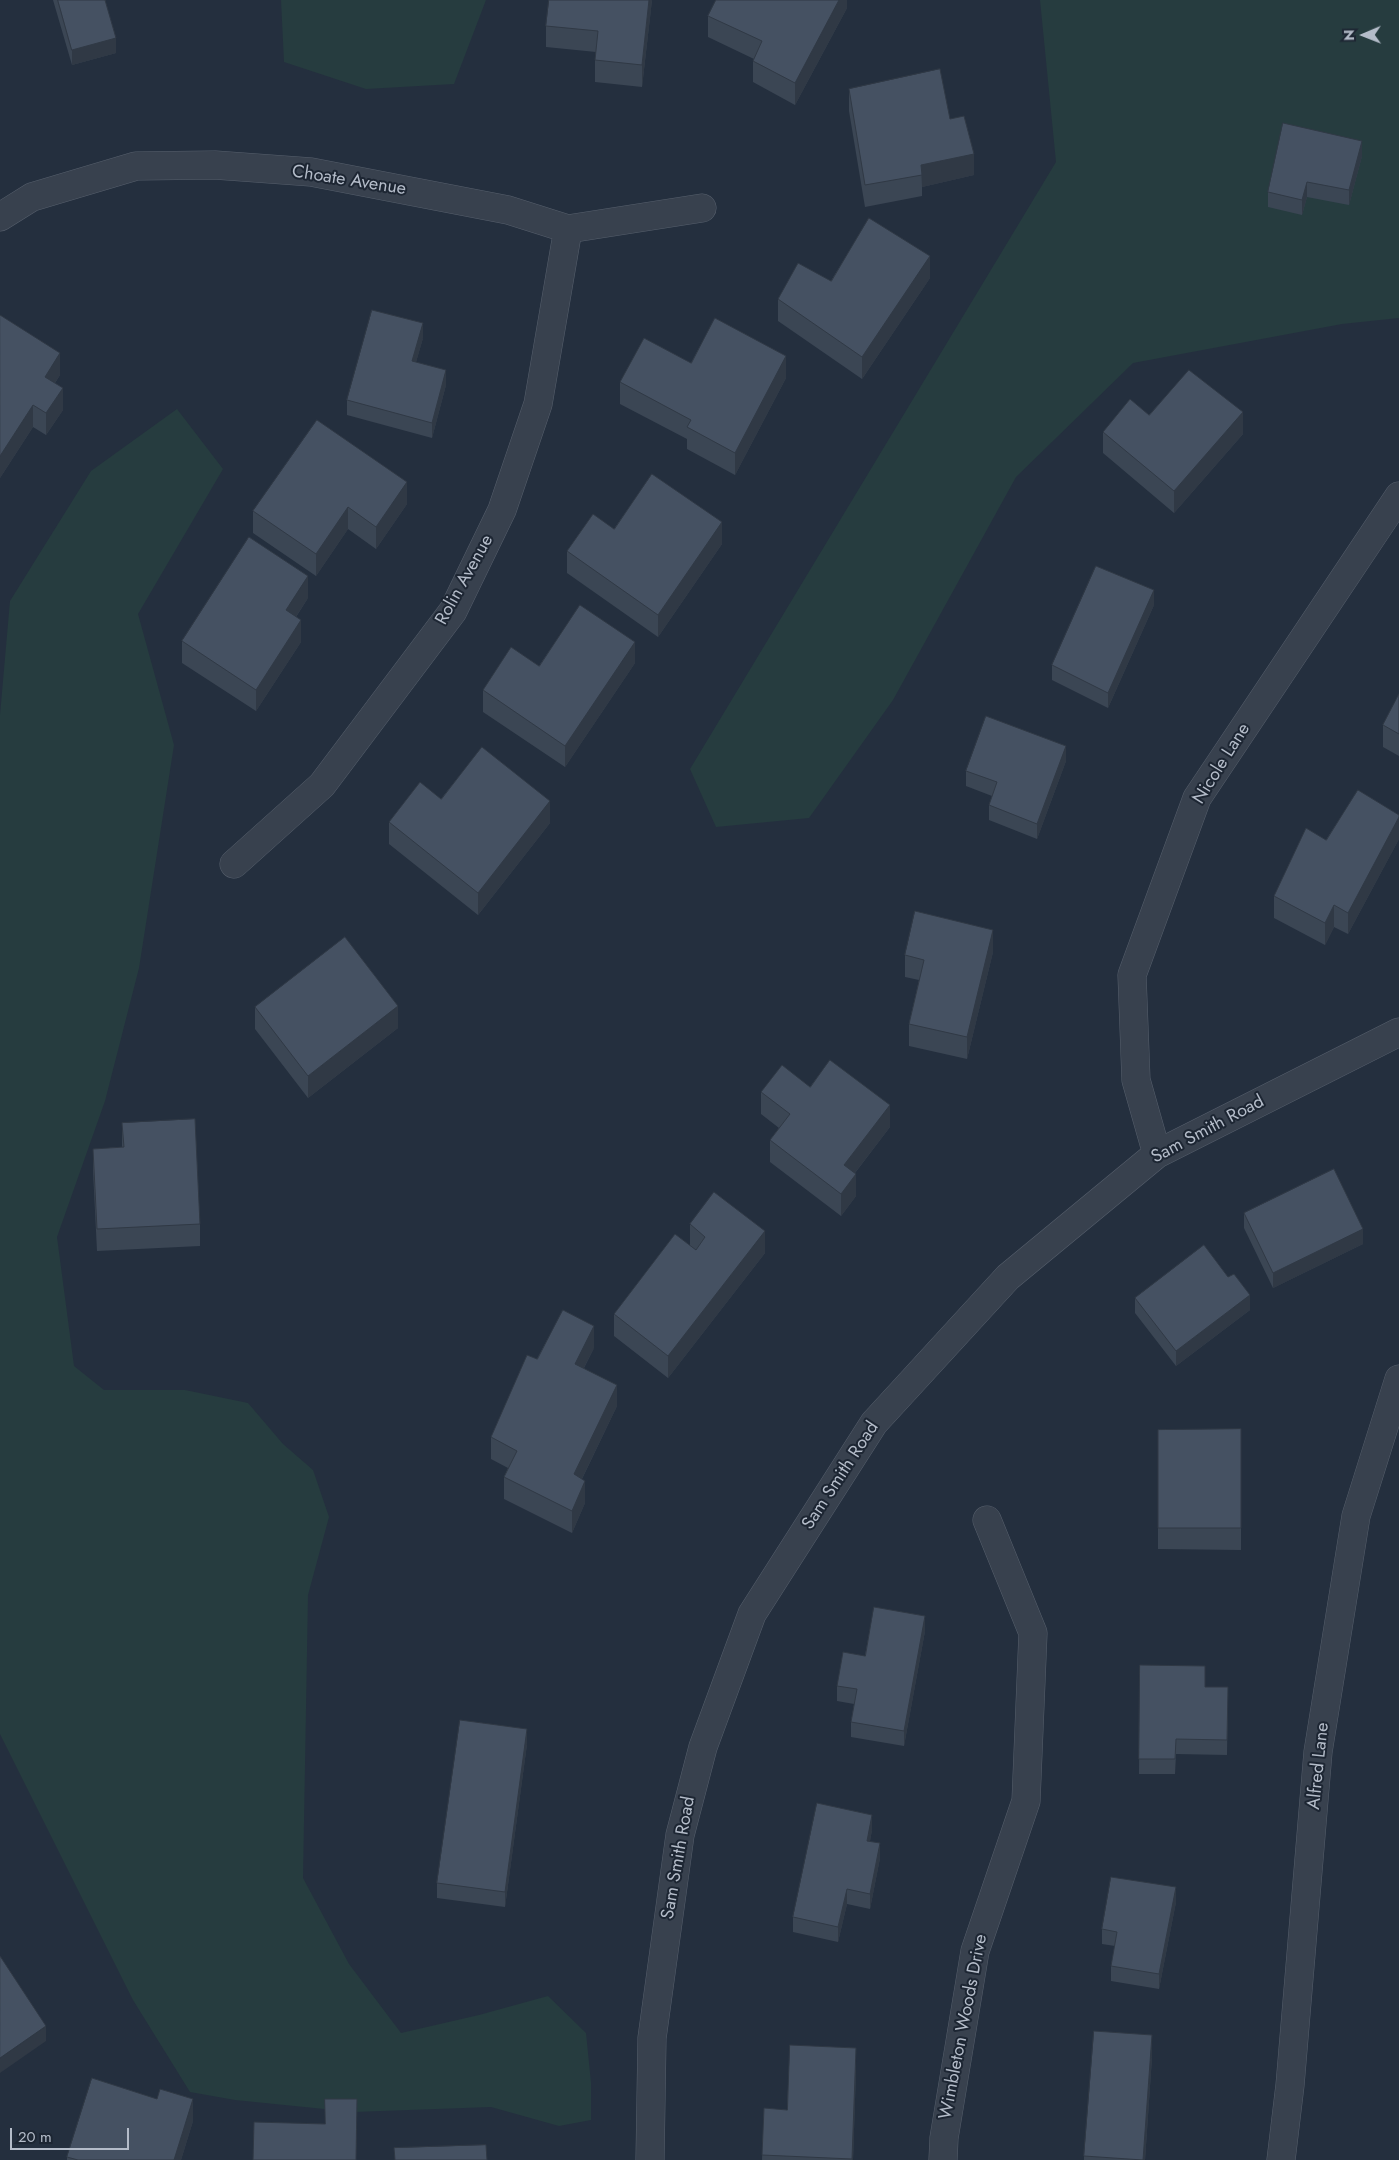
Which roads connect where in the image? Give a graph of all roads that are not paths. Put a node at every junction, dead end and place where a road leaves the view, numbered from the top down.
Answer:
1 (702, 208) dead end
2 (0, 217) edge
3 (568, 229) junction
4 (1399, 496) edge
5 (234, 864) dead end
6 (1399, 1032) edge
7 (1156, 1154) junction
8 (1399, 1379) edge
9 (987, 1520) dead end
10 (650, 2160) edge
11 (943, 2160) edge
12 (1281, 2160) edge

1 - 3 street, Choate Avenue
2 - 3 street, Choate Avenue
3 - 5 street, Rolin Avenue
4 - 7 street, Nicole Lane
6 - 7 street, Sam Smith Road
7 - 10 street, Sam Smith Road
8 - 12 street, Alfred Lane
9 - 11 street, Wimbleton Woods Drive

